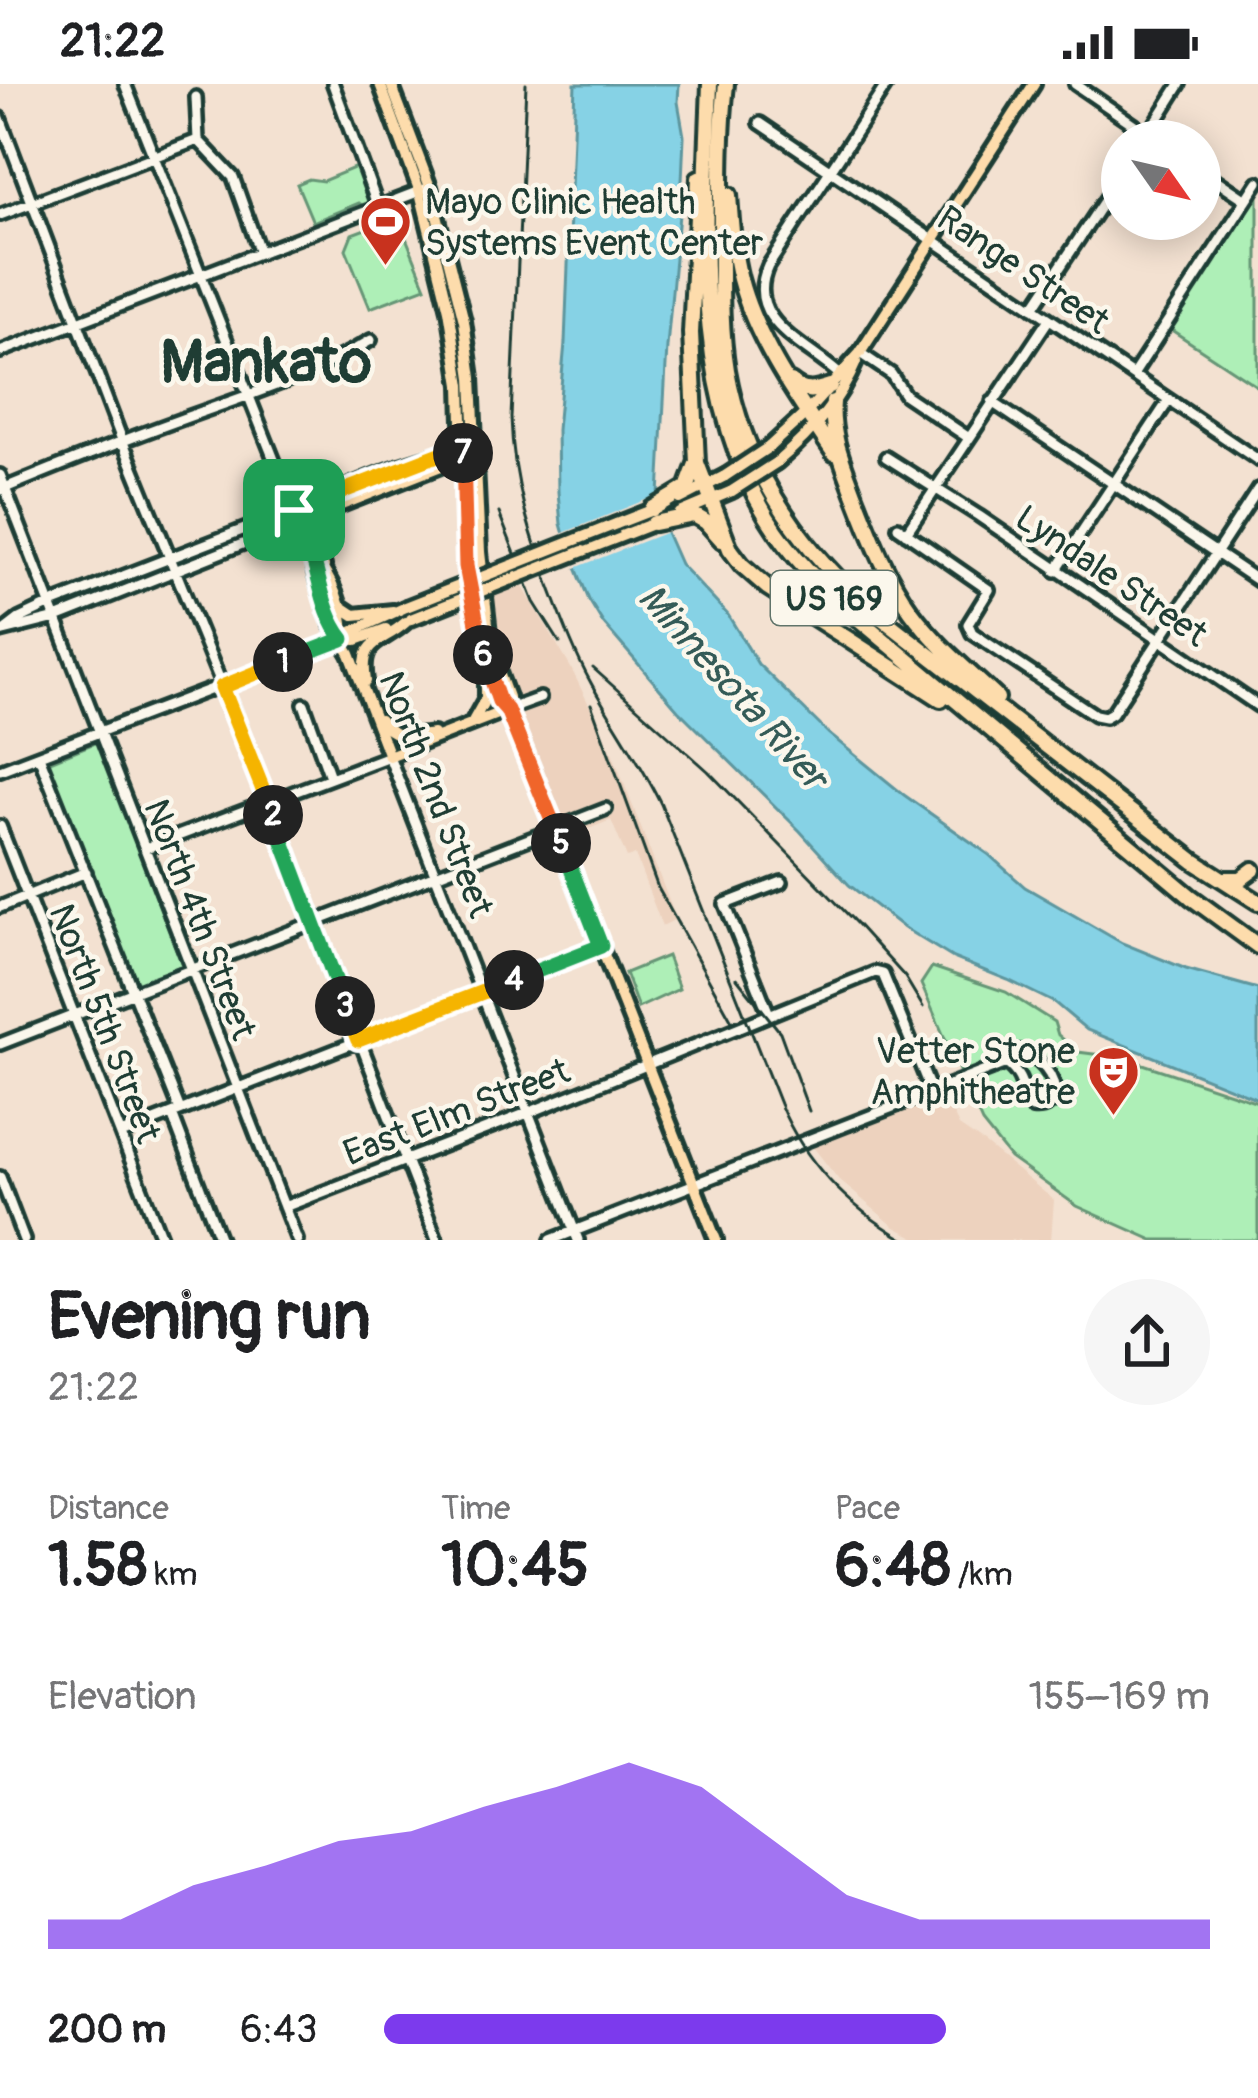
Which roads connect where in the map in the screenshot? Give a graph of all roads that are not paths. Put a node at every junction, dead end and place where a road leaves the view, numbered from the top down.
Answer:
1 (125, 84) edge
2 (333, 84) edge
3 (380, 84) edge
4 (392, 84) edge
5 (710, 84) edge
6 (726, 84) edge
7 (887, 84) edge
8 (1034, 84) edge
9 (1075, 84) edge
10 (1180, 84) edge
11 (196, 98) dead end
12 (0, 118) edge
13 (1124, 120) edge
14 (1160, 120) edge
15 (760, 122) dead end
16 (723, 124) junction
17 (198, 140) junction
18 (154, 158) junction
19 (830, 170) junction
20 (1258, 182) edge
21 (1221, 184) edge
22 (425, 189) junction
23 (1246, 200) junction
24 (31, 202) junction
25 (1101, 206) edge
26 (378, 207) junction
27 (0, 214) edge
28 (934, 240) junction
29 (260, 253) junction
30 (199, 276) junction
31 (1033, 308) junction
32 (1049, 319) junction
33 (77, 322) junction
34 (371, 340) dead end
35 (0, 352) edge
36 (860, 353) junction
37 (1133, 375) junction
38 (788, 379) junction
39 (834, 388) junction
40 (247, 395) junction
41 (1169, 400) junction
42 (992, 402) junction
43 (811, 419) junction
44 (969, 438) junction
45 (122, 440) junction
46 (469, 450) junction
47 (886, 457) dead end
48 (1258, 460) edge
49 (697, 463) junction
50 (846, 470) junction
51 (0, 475) edge
52 (1114, 484) junction
53 (3, 489) edge
54 (936, 489) junction
55 (1258, 489) edge
56 (709, 493) junction
57 (685, 504) junction
58 (335, 507) junction
59 (296, 516) junction
60 (653, 516) junction
61 (730, 549) junction
62 (1216, 553) junction
63 (313, 557) junction
64 (174, 563) junction
65 (325, 570) junction
66 (1056, 571) junction
67 (1258, 581) edge
68 (50, 604) junction
69 (339, 605) junction
70 (405, 615) junction
71 (56, 618) junction
72 (3, 631) edge
73 (343, 639) junction
74 (1160, 639) junction
75 (482, 649) junction
76 (222, 687) junction
77 (540, 698) dead end
78 (304, 704) dead end
79 (370, 705) junction
80 (1258, 706) edge
81 (507, 710) junction
82 (472, 723) junction
83 (101, 732) junction
84 (448, 733) junction
85 (1010, 747) junction
86 (1057, 755) junction
87 (39, 756) junction
88 (389, 756) junction
89 (0, 770) edge
90 (330, 778) junction
91 (267, 801) junction
92 (606, 809) dead end
93 (0, 826) edge
94 (555, 828) junction
95 (146, 848) junction
96 (1255, 866) edge
97 (86, 872) junction
98 (436, 874) junction
99 (1214, 875) junction
100 (782, 883) dead end
101 (27, 897) junction
102 (1258, 898) edge
103 (0, 907) edge
104 (314, 924) junction
105 (601, 946) junction
106 (1258, 946) edge
107 (190, 970) junction
108 (483, 992) junction
109 (133, 994) junction
110 (74, 1014) junction
111 (769, 1014) junction
112 (358, 1040) junction
113 (0, 1044) edge
114 (1006, 1063) junction
115 (648, 1065) junction
116 (237, 1088) junction
117 (931, 1090) junction
118 (176, 1112) junction
119 (530, 1112) junction
120 (121, 1134) junction
121 (406, 1159) junction
122 (0, 1177) edge
123 (694, 1184) junction
124 (284, 1207) junction
125 (576, 1235) edge
126 (293, 1238) edge
127 (24, 1240) edge
128 (162, 1240) edge
129 (220, 1240) edge
130 (437, 1240) edge
131 (551, 1240) edge
132 (716, 1240) edge

1 - 18 street
2 - 26 street
3 - 22 main road
4 - 22 main road
5 - 49 highway
5 - 85 highway, US 169
6 - 16 highway, US 169
7 - 19 street
8 - 28 main road
9 - 13 street
10 - 14 street
11 - 17 street
12 - 24 street
15 - 19 street, Range Street
16 - 38 highway
16 - 86 highway, US 169
17 - 18 street
17 - 29 street
18 - 24 street
18 - 30 street
19 - 28 street, Range Street
19 - 39 street
20 - 23 street
21 - 23 street
22 - 26 street
22 - 46 main road
23 - 37 street
24 - 27 street
24 - 33 street
25 - 31 street
26 - 29 street
28 - 31 street, Range Street
28 - 36 main road
29 - 30 street
30 - 33 street
30 - 40 street
31 - 32 street, Range Street
32 - 37 street, Range Street
32 - 42 street
33 - 35 street
33 - 45 street
34 - 40 street
36 - 39 main road
36 - 39 main road
36 - 44 street
37 - 41 street, Range Street
38 - 39 highway
38 - 43 highway
39 - 43 main road
39 - 50 highway
40 - 45 street
40 - 59 street
41 - 48 street, Range Street
41 - 52 street
42 - 44 street
42 - 52 street
43 - 50 highway
43 - 56 main road, bridge
43 - 56 main road, bridge
44 - 54 street
45 - 53 street
45 - 64 street
46 - 58 main road
46 - 59 main road
46 - 75 main road
46 - 81 main road
47 - 54 street, Lyndale Street
49 - 56 highway
49 - 57 highway
50 - 86 highway
51 - 53 street, North 4th Street
52 - 62 street
52 - 66 street
53 - 68 street, North 4th Street
54 - 66 street, Lyndale Street
54 - 74 street
55 - 62 street
56 - 57 main road
56 - 61 highway
57 - 60 highway
57 - 60 highway
57 - 61 highway
58 - 59 main road
58 - 65 main road
59 - 63 main road, North 2nd Street
59 - 64 street
60 - 70 main road, bridge
61 - 85 highway
62 - 67 street
62 - 74 street
63 - 65 main road, North 2nd Street
63 - 73 main road, North 2nd Street
64 - 68 street
64 - 71 street
64 - 76 street
65 - 69 main road, North 2nd Street
66 - 74 street, Lyndale Street
68 - 71 street, North 4th Street
68 - 72 street
69 - 70 main road
69 - 73 main road, North 2nd Street
70 - 73 main road
70 - 79 main road
71 - 72 street
71 - 83 street, North 4th Street
73 - 76 street
73 - 79 main road, North 2nd Street
74 - 80 street, Lyndale Street
75 - 81 main road
75 - 82 main road
76 - 83 street
76 - 91 street
77 - 81 street
78 - 90 street
79 - 84 main road
79 - 88 main road, North 2nd Street
81 - 82 main road
81 - 94 main road
82 - 84 main road
83 - 87 street
83 - 95 street, North 4th Street
84 - 88 main road
85 - 106 highway, US 169
86 - 99 highway, US 169
87 - 89 street
87 - 97 street
88 - 90 street
88 - 98 street, North 2nd Street
90 - 91 street
91 - 95 street
91 - 104 street
92 - 94 street
93 - 101 street, North 5th Street
94 - 98 street
94 - 105 main road
95 - 107 street, North 4th Street
96 - 99 highway
96 - 102 highway
97 - 101 street
97 - 109 street
98 - 104 street
98 - 108 street, North 2nd Street
99 - 102 highway, US 169
100 - 111 street
101 - 103 street
101 - 110 street, North 5th Street
104 - 107 street
104 - 112 street
105 - 108 street
105 - 115 main road
107 - 109 street
107 - 116 street, North 4th Street
108 - 112 street
108 - 119 street, North 2nd Street
109 - 110 street
109 - 118 street
110 - 113 street
110 - 120 street, North 5th Street
111 - 115 street, East Elm Street
111 - 117 street, East Elm Street
112 - 116 street
112 - 121 street
114 - 114 street
114 - 117 street
115 - 119 street, East Elm Street
115 - 123 main road
116 - 118 street
116 - 124 street, North 4th Street
117 - 123 street
118 - 120 street
118 - 129 street
119 - 121 street, East Elm Street
119 - 125 street, North 2nd Street
120 - 128 street, North 5th Street
121 - 124 street, East Elm Street
121 - 130 street
122 - 127 street
123 - 125 street
123 - 132 main road
124 - 126 street, North 4th Street
125 - 131 street

